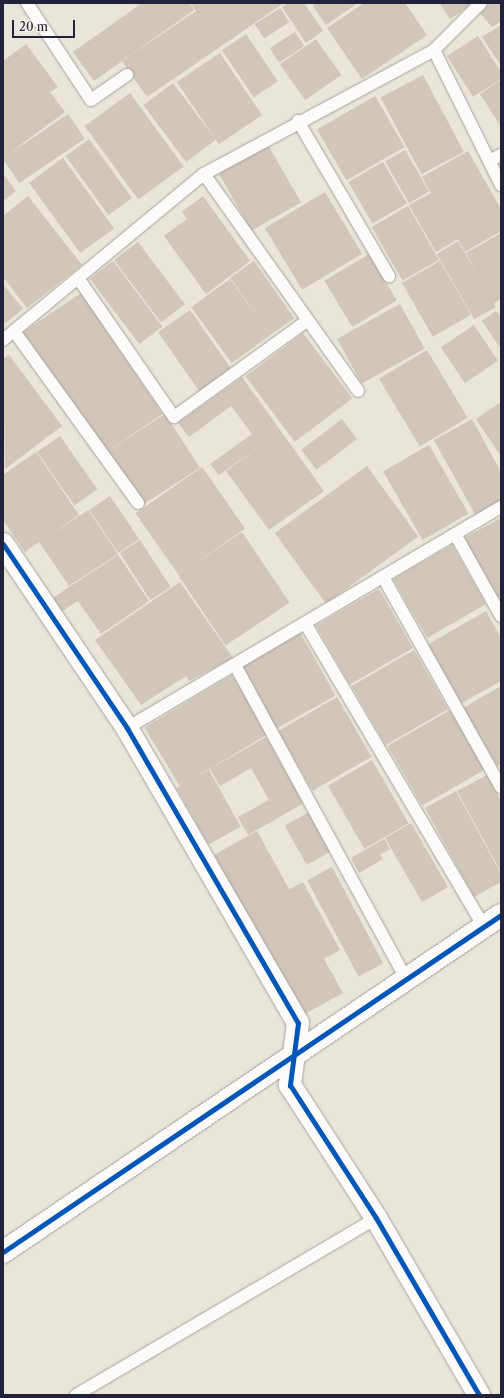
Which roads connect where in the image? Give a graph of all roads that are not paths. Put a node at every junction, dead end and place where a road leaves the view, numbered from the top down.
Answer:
1 (27, 3) edge
2 (481, 3) edge
3 (434, 50) junction
4 (127, 75) dead end
5 (298, 120) junction
6 (501, 155) edge
7 (489, 161) junction
8 (204, 174) junction
9 (501, 185) edge
10 (388, 276) dead end
11 (78, 278) junction
12 (308, 320) junction
13 (14, 331) junction
14 (3, 340) edge
15 (358, 391) dead end
16 (138, 503) dead end
17 (501, 507) edge
18 (456, 534) junction
19 (3, 544) edge
20 (383, 577) junction
21 (501, 616) edge
22 (305, 624) junction
23 (235, 665) junction
24 (127, 728) junction
25 (501, 787) edge
26 (493, 921) edge
27 (407, 980) junction
28 (293, 1058) junction
29 (376, 1218) junction
30 (3, 1252) edge
31 (76, 1395) edge
32 (478, 1395) edge

1 - 4 lane
2 - 3 lane
3 - 5 lane
3 - 7 lane
5 - 8 lane
5 - 10 lane
6 - 7 lane
7 - 9 lane
8 - 11 lane
8 - 12 lane
11 - 12 lane
11 - 13 lane
12 - 15 lane
13 - 14 lane
13 - 16 lane
17 - 18 lane
18 - 20 lane
18 - 21 lane
19 - 24 street
20 - 22 lane
20 - 25 lane
22 - 23 lane
22 - 26 lane
23 - 24 lane
23 - 27 lane
24 - 28 street
26 - 27 street
27 - 28 street
28 - 29 street
28 - 30 street
29 - 31 lane
29 - 32 street

